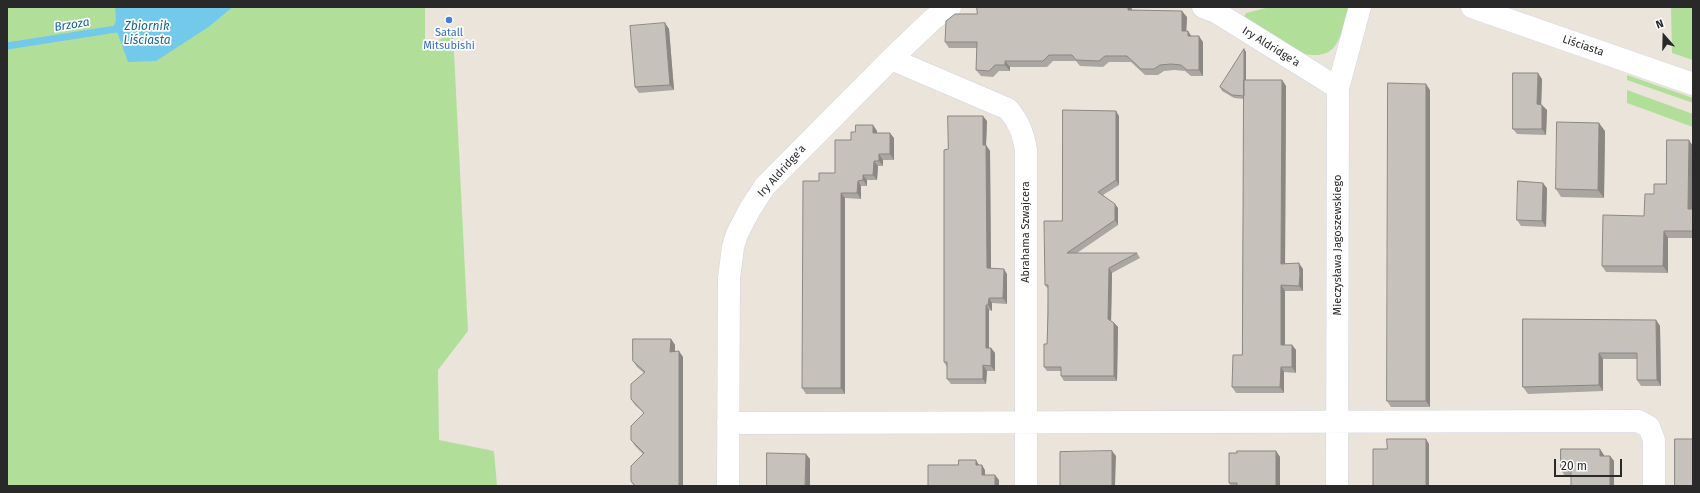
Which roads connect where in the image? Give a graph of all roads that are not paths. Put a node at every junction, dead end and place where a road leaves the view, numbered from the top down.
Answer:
1 (950, 7) edge
2 (1203, 7) edge
3 (1360, 7) edge
4 (1472, 7) edge
5 (891, 59) junction
6 (1693, 84) edge
7 (1338, 88) junction
8 (1026, 422) junction
9 (1338, 422) junction
10 (728, 423) junction
11 (728, 486) edge
12 (1026, 486) edge
13 (1337, 486) edge
14 (1654, 486) edge

1 - 5 street, Iry Aldridge’a
2 - 7 street, Iry Aldridge’a
3 - 7 street, Mieczysława Jagoszewskiego
4 - 6 street, Liściasta
5 - 8 street, Abrahama Szwajcera
5 - 10 street, Iry Aldridge’a
7 - 9 street, Mieczysława Jagoszewskiego
8 - 9 street
8 - 10 street
8 - 12 street, Abrahama Szwajcera
9 - 13 street, Mieczysława Jagoszewskiego
9 - 14 street
10 - 11 street, Iry Aldridge’a

